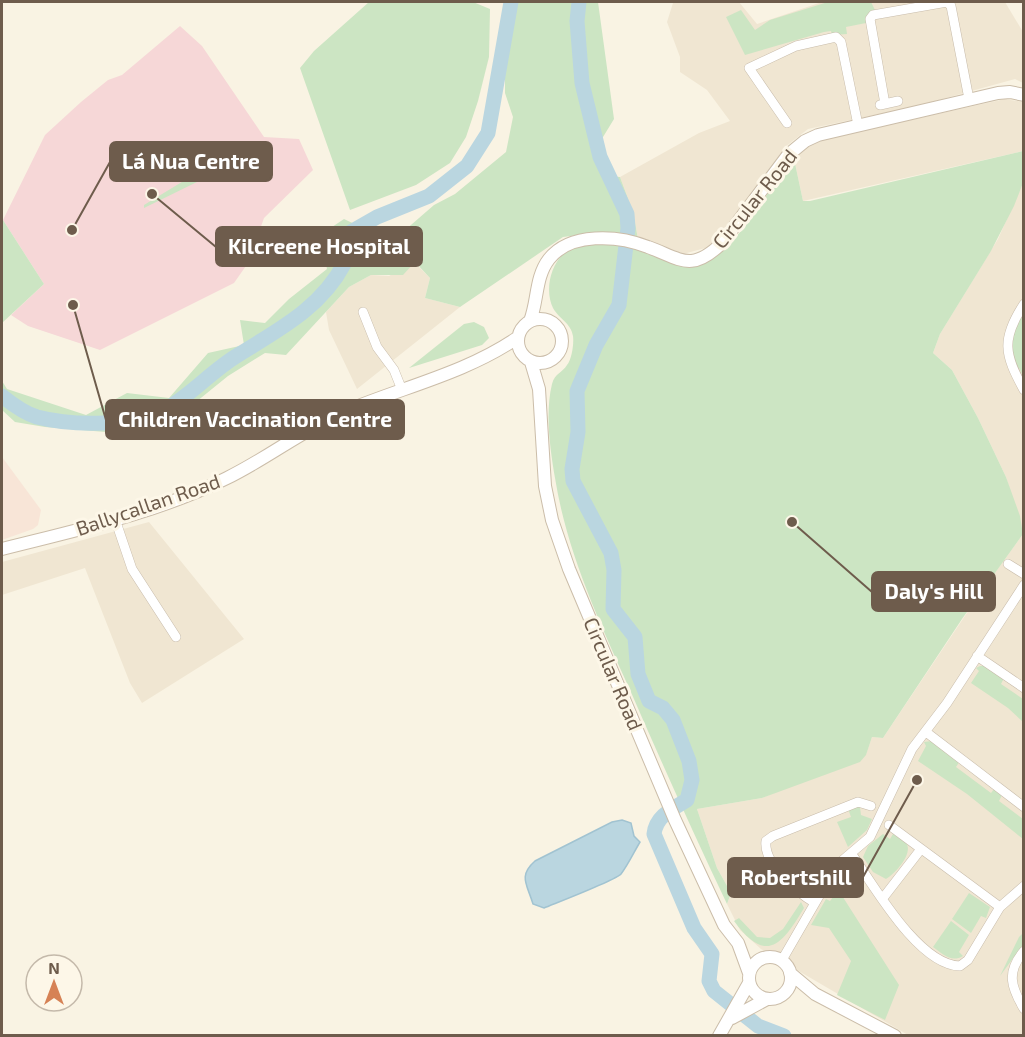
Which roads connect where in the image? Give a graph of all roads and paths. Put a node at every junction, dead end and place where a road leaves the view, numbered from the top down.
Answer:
1 (1022, 94) edge
2 (969, 99) junction
3 (898, 101) dead end
4 (787, 123) dead end
5 (858, 125) junction
6 (540, 276) junction
7 (1023, 304) edge
8 (363, 312) dead end
9 (530, 321) junction
10 (552, 322) junction
11 (518, 338) junction
12 (520, 352) junction
13 (486, 358) junction
14 (553, 360) junction
15 (531, 362) junction
16 (538, 388) junction
17 (402, 390) junction
18 (1023, 390) edge
19 (115, 519) junction
20 (2, 549) edge
21 (1008, 564) dead end
22 (1023, 574) edge
23 (1023, 585) edge
24 (176, 637) dead end
25 (977, 656) junction
26 (1023, 688) edge
27 (926, 732) junction
28 (871, 806) dead end
29 (1023, 807) edge
30 (889, 825) dead end
31 (921, 849) junction
32 (851, 853) junction
33 (1023, 886) edge
34 (883, 898) junction
35 (815, 903) junction
36 (1000, 907) junction
37 (738, 943) junction
38 (1023, 951) edge
39 (767, 957) junction
40 (782, 960) junction
41 (790, 973) junction
42 (747, 983) junction
43 (815, 994) junction
44 (782, 995) junction
45 (767, 999) junction
46 (1023, 1009) edge
47 (733, 1016) junction
48 (719, 1035) edge
49 (896, 1035) edge

1 - 2 main road, Circular Road
2 - 3 street
2 - 5 main road, Circular Road
4 - 5 street
5 - 6 main road, Circular Road
6 - 9 main road, Circular Road
6 - 10 main road
7 - 18 street
8 - 17 street
9 - 10 main road
9 - 11 main road, Circular Road
10 - 14 main road
11 - 12 main road
11 - 13 main road, Ballycallan Road
12 - 13 main road, Ballycallan Road
12 - 15 main road
13 - 17 main road, Ballycallan Road
14 - 15 main road
14 - 16 main road
15 - 16 main road, Circular Road
16 - 37 main road, Circular Road
17 - 19 main road, Ballycallan Road
19 - 20 main road, Ballycallan Road
19 - 24 street
21 - 22 street
23 - 25 street
25 - 26 street
25 - 27 street
27 - 29 street
27 - 32 street
28 - 35 street
30 - 31 street
31 - 34 street
31 - 36 street
32 - 34 street
32 - 35 street
33 - 36 street
34 - 36 street
35 - 40 street
37 - 39 main road, Circular Road
37 - 42 main road, Circular Road
38 - 46 street
39 - 40 main road
39 - 42 main road
40 - 41 main road
41 - 43 main road
41 - 44 main road
42 - 45 main road
42 - 47 main road
43 - 44 main road
43 - 49 main road
44 - 45 main road
45 - 47 main road
47 - 48 main road

